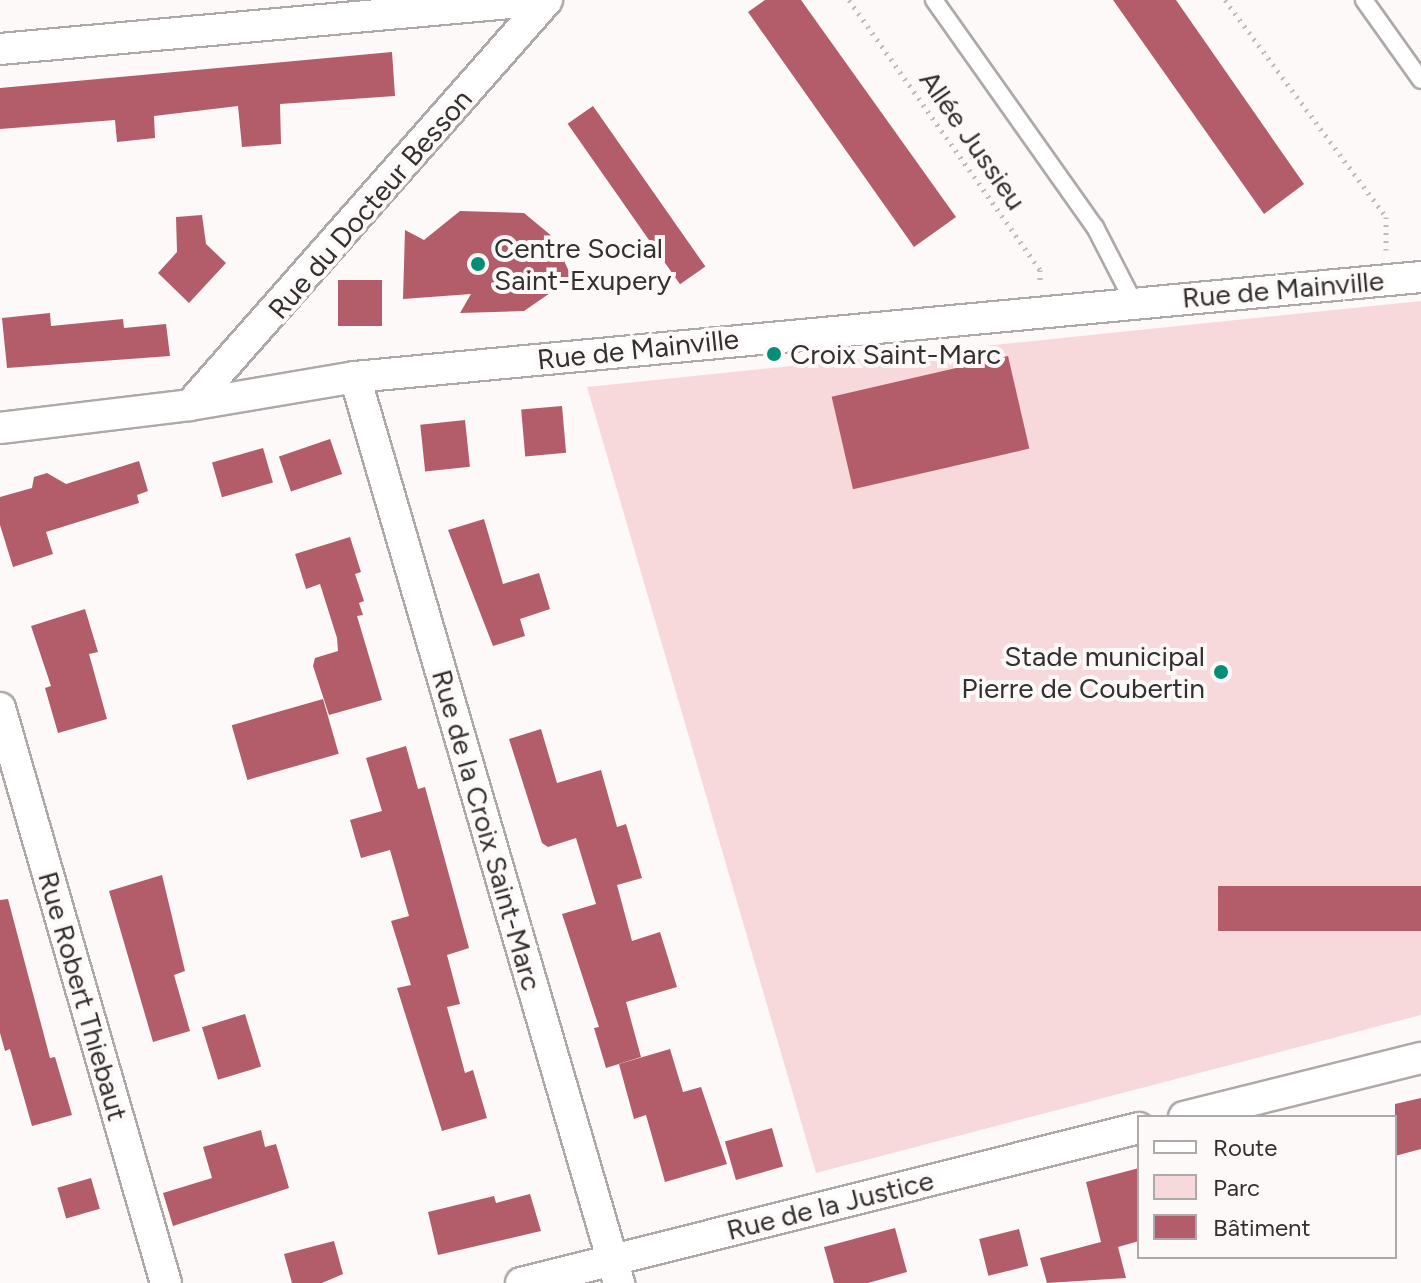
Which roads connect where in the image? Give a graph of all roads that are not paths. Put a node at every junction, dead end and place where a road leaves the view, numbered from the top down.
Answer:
1 (546, 0) edge
2 (934, 0) edge
3 (1364, 0) edge
4 (0, 49) edge
5 (1421, 80) edge
6 (1421, 277) edge
7 (1134, 303) junction
8 (355, 377) junction
9 (190, 405) junction
10 (0, 428) edge
11 (0, 708) edge
12 (1421, 1058) edge
13 (1192, 1115) edge
14 (1137, 1129) edge
15 (616, 1271) edge
16 (166, 1283) edge
17 (521, 1283) edge

1 - 4 street
1 - 9 street, Rue du Docteur Besson
2 - 7 lane
3 - 5 lane
6 - 7 street, Rue de Mainville
7 - 8 street, Rue de Mainville
8 - 9 street, Rue de Mainville
8 - 15 street, Rue de la Croix Saint-Marc
9 - 10 street, Rue de Mainville
11 - 16 street, Rue Robert Thiebaut
12 - 13 street
14 - 15 street, Rue de la Justice
15 - 17 street, Rue de la Justice

